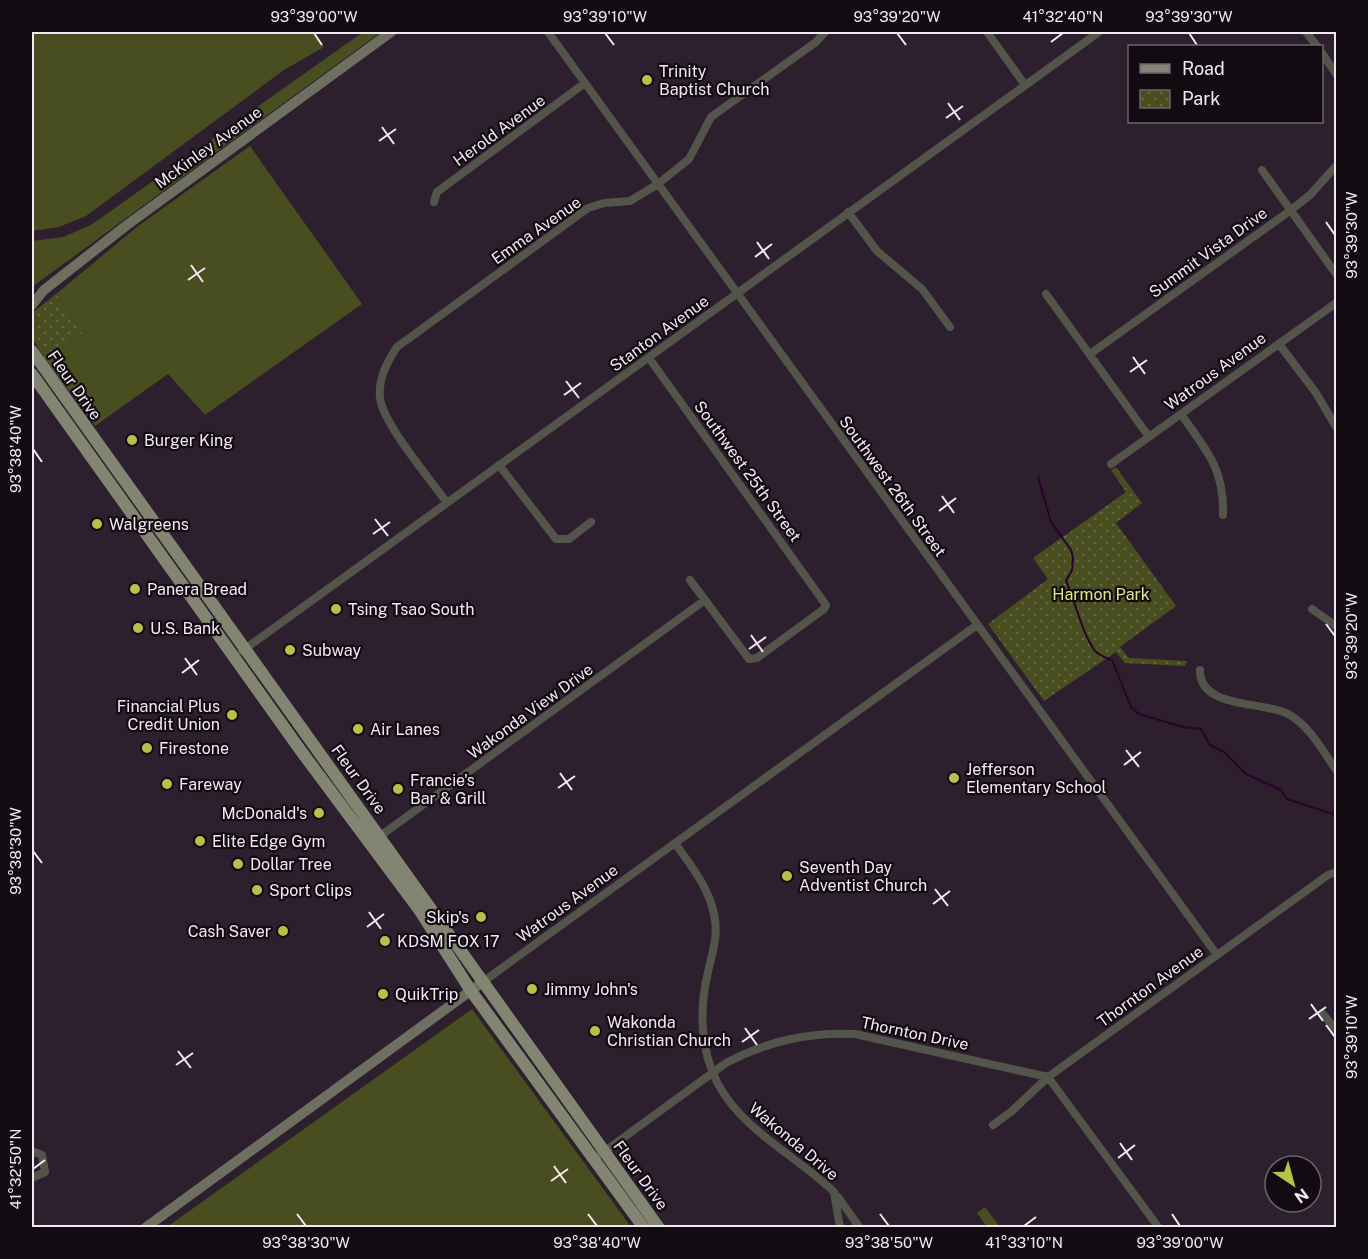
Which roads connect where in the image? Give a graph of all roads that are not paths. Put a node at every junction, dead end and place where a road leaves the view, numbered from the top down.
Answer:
1 (391, 32) edge
2 (548, 32) edge
3 (825, 32) edge
4 (987, 32) edge
5 (1099, 32) edge
6 (1306, 32) edge
7 (1316, 45) edge
8 (1323, 54) edge
9 (1336, 74) edge
10 (585, 83) junction
11 (1025, 85) junction
12 (1336, 166) edge
13 (1262, 170) dead end
14 (658, 184) junction
15 (434, 202) dead end
16 (1291, 210) junction
17 (848, 212) junction
18 (1336, 274) edge
19 (44, 290) junction
20 (737, 293) junction
21 (32, 294) edge
22 (1046, 294) dead end
23 (1336, 303) edge
24 (32, 305) edge
25 (950, 327) dead end
26 (1279, 344) junction
27 (32, 351) edge
28 (1089, 354) junction
29 (648, 358) junction
30 (32, 374) edge
31 (1181, 414) junction
32 (1336, 427) edge
33 (1149, 437) junction
34 (1111, 464) dead end
35 (500, 465) junction
36 (447, 503) junction
37 (1223, 515) dead end
38 (591, 522) dead end
39 (690, 580) dead end
40 (705, 600) junction
41 (1312, 609) dead end
42 (976, 625) junction
43 (1336, 626) edge
44 (245, 649) junction
45 (234, 657) junction
46 (1200, 670) dead end
47 (1336, 770) edge
48 (375, 840) junction
49 (675, 843) junction
50 (1332, 873) edge
51 (1216, 955) junction
52 (484, 981) junction
53 (471, 991) junction
54 (1323, 1014) dead end
55 (1336, 1030) edge
56 (712, 1072) junction
57 (1048, 1077) junction
58 (993, 1125) dead end
59 (32, 1151) edge
60 (599, 1154) junction
61 (32, 1178) edge
62 (834, 1192) junction
63 (145, 1227) edge
64 (644, 1227) edge
65 (659, 1227) edge
66 (840, 1227) edge
67 (860, 1227) edge
68 (1160, 1227) edge

1 - 19 main road, McKinley Avenue
2 - 10 street, Southwest 26th Street
3 - 14 street, Emma Avenue
4 - 11 street
5 - 11 street, Stanton Avenue
6 - 7 street
8 - 9 street
10 - 14 street, Southwest 26th Street
10 - 15 street, Herold Avenue
11 - 17 street, Stanton Avenue
12 - 16 street, Summit Vista Drive
13 - 16 street
14 - 20 street, Southwest 26th Street
14 - 36 street, Emma Avenue
16 - 18 street
16 - 28 street, Summit Vista Drive
17 - 20 street, Stanton Avenue
17 - 25 street
19 - 21 main road, McKinley Avenue
19 - 24 main road, McKinley Avenue
20 - 29 street, Stanton Avenue
20 - 42 street, Southwest 26th Street
22 - 28 street
23 - 26 street, Watrous Avenue
26 - 31 street, Watrous Avenue
26 - 32 street
27 - 44 main road, Fleur Drive
28 - 33 street
29 - 35 street, Stanton Avenue
29 - 40 street, Southwest 25th Street
30 - 45 main road, Fleur Drive
31 - 33 street, Watrous Avenue
31 - 37 street
33 - 34 street, Watrous Avenue
35 - 36 street, Stanton Avenue
35 - 38 street
36 - 44 street, Stanton Avenue
39 - 40 street
40 - 48 street, Wakonda View Drive
41 - 43 street
42 - 49 street, Watrous Avenue
42 - 51 street, Southwest 26th Street
44 - 45 street, Stanton Avenue
44 - 48 main road, Fleur Drive
45 - 48 main road, Fleur Drive
46 - 47 street
48 - 52 main road, Fleur Drive
48 - 53 main road, Fleur Drive
49 - 52 street, Watrous Avenue
49 - 56 street, Wakonda Drive
50 - 51 street, Thornton Avenue
51 - 57 street, Thornton Avenue
52 - 53 main road, Watrous Avenue
52 - 60 main road, Fleur Drive
53 - 60 main road, Fleur Drive
53 - 63 main road, Watrous Avenue
54 - 55 street
56 - 57 street, Thornton Drive
56 - 60 street, Thornton Drive
56 - 62 street, Wakonda Drive
57 - 58 street, Thornton Avenue
57 - 68 street
59 - 61 street
60 - 64 main road, Fleur Drive
60 - 65 main road, Fleur Drive
62 - 66 street, Wakonda Drive
62 - 67 street

